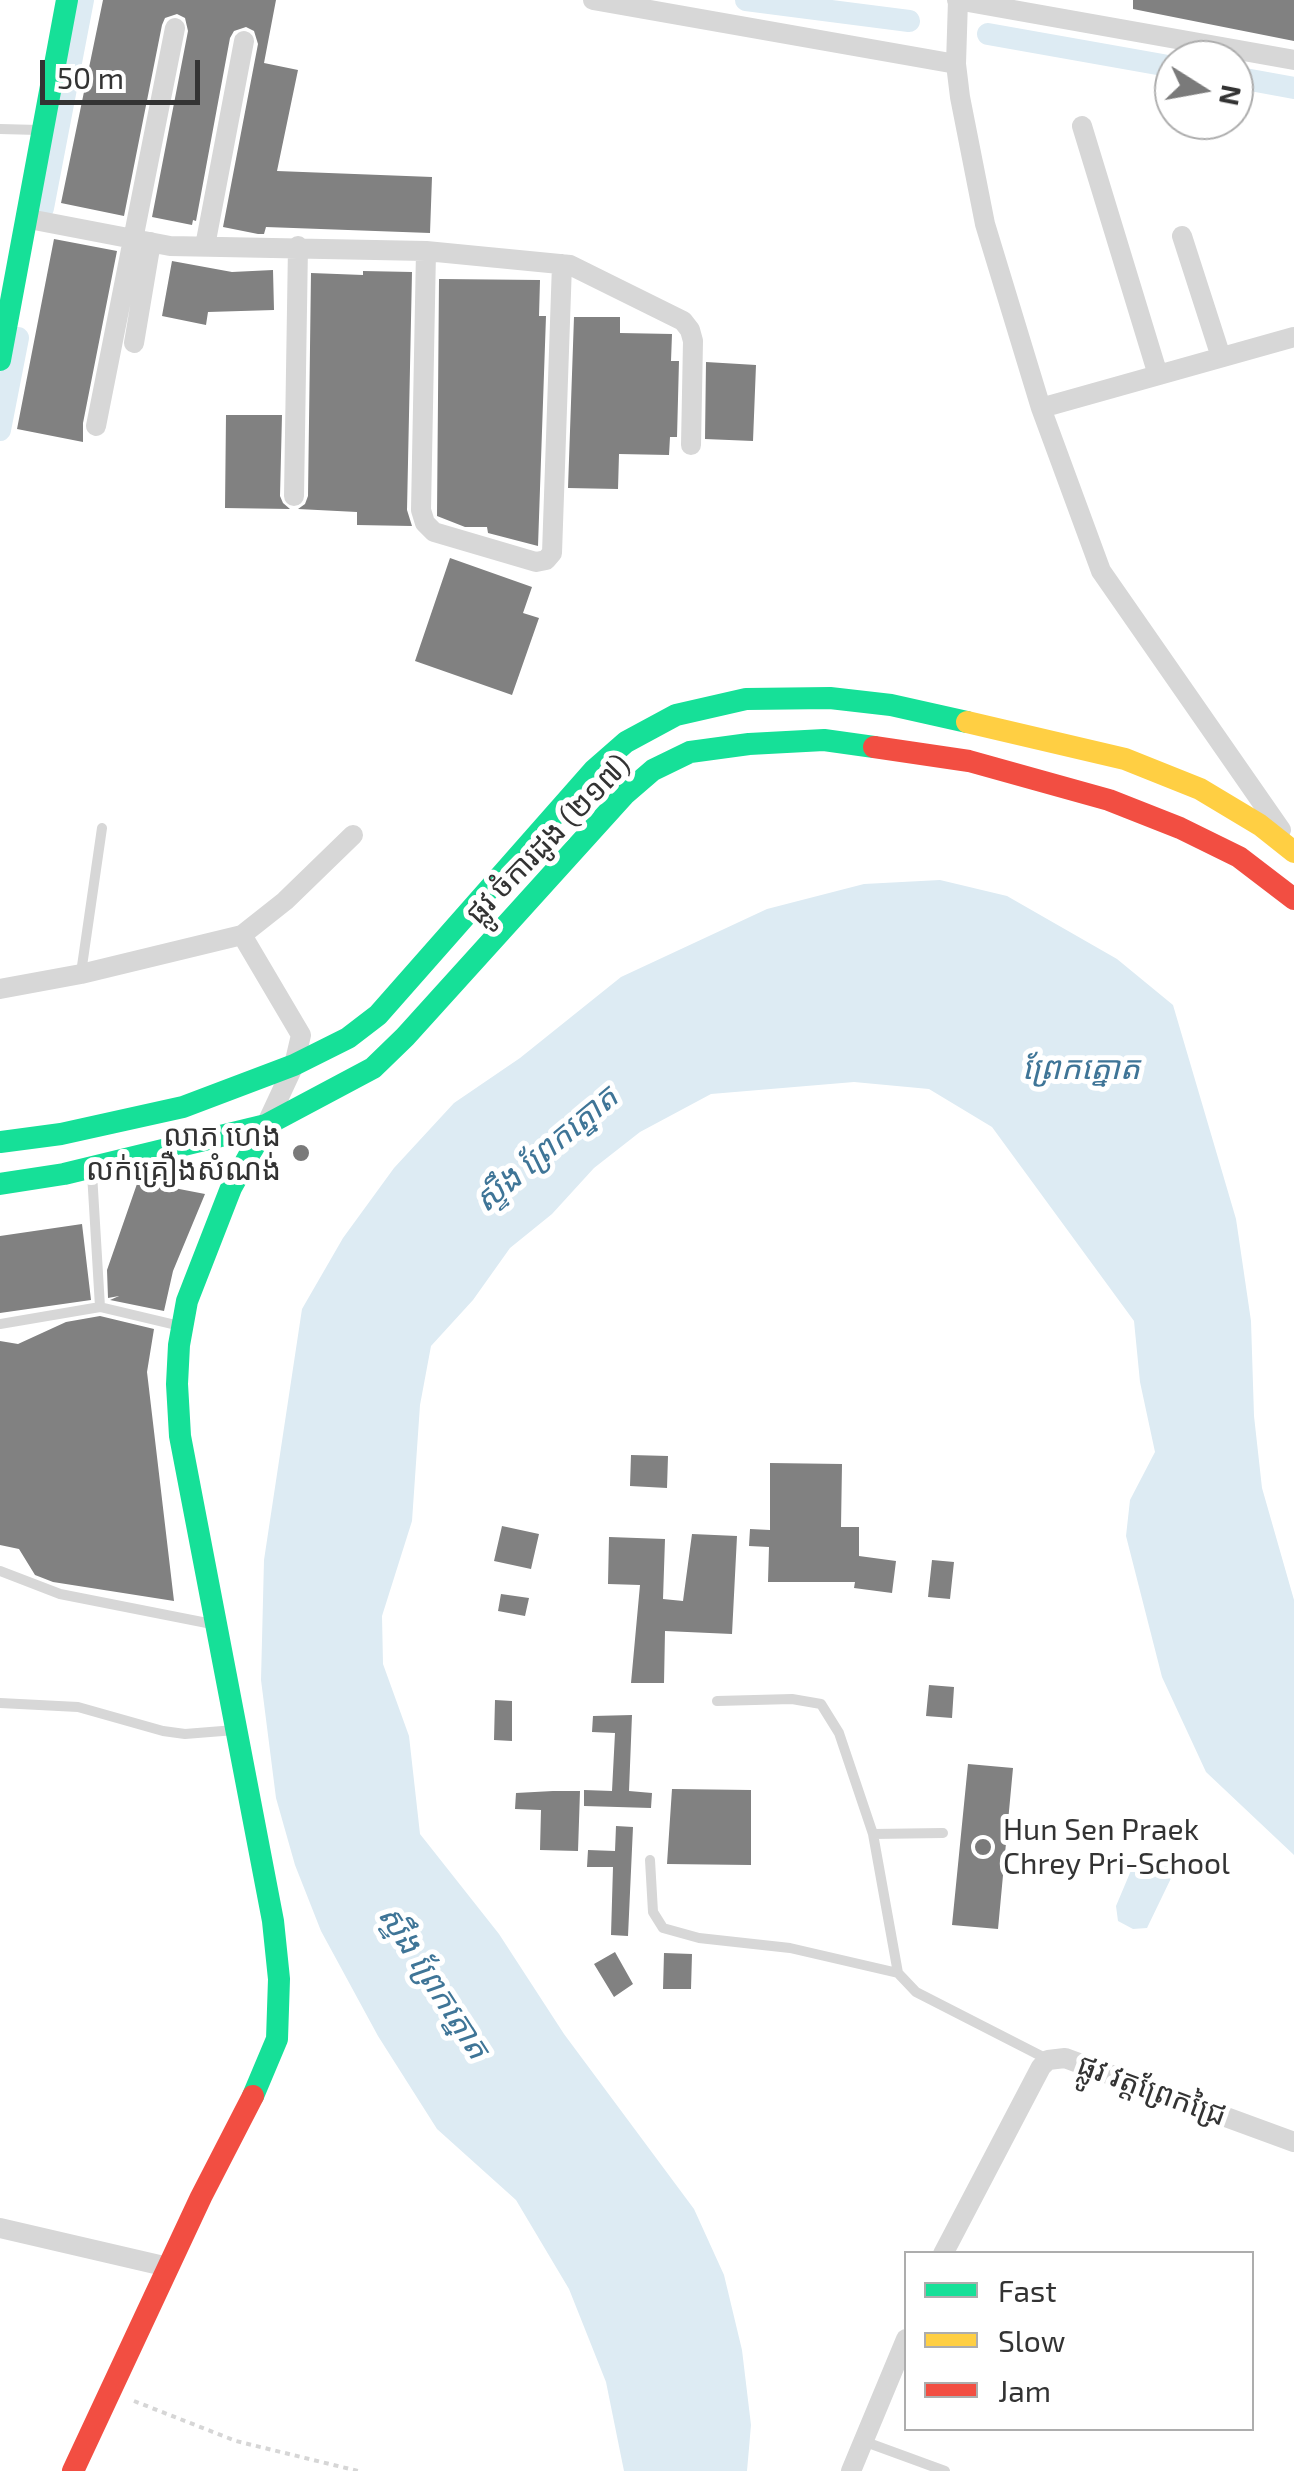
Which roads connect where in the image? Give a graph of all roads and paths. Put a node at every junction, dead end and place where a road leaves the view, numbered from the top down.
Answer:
1 (68, 0) edge
2 (593, 0) edge
3 (965, 1) edge
4 (175, 28) dead end
5 (244, 41) dead end
6 (1294, 60) edge
7 (956, 64) junction
8 (1082, 126) dead end
9 (0, 129) edge
10 (45, 130) junction
11 (29, 219) junction
12 (1182, 236) dead end
13 (141, 240) junction
14 (206, 246) junction
15 (298, 246) junction
16 (426, 251) junction
17 (562, 264) junction
18 (1294, 336) edge
19 (134, 343) dead end
20 (1221, 357) junction
21 (0, 360) edge
22 (1158, 375) junction
23 (1041, 408) junction
24 (96, 426) dead end
25 (690, 446) dead end
26 (294, 496) dead end
27 (978, 725) junction
28 (969, 761) junction
29 (102, 828) dead end
30 (353, 835) dead end
31 (1294, 850) edge
32 (1291, 887) edge
33 (242, 935) junction
34 (80, 974) junction
35 (0, 989) edge
36 (294, 1066) junction
37 (266, 1125) junction
38 (0, 1142) edge
39 (92, 1168) junction
40 (0, 1184) edge
41 (100, 1307) junction
42 (0, 1324) edge
43 (182, 1327) junction
44 (0, 1571) edge
45 (215, 1625) junction
46 (718, 1701) dead end
47 (0, 1704) edge
48 (236, 1730) junction
49 (943, 1833) dead end
50 (872, 1834) junction
51 (650, 1860) dead end
52 (898, 1973) junction
53 (1048, 2060) junction
54 (1294, 2142) edge
55 (0, 2228) edge
56 (945, 2251) edge
57 (168, 2267) junction
58 (904, 2343) edge
59 (111, 2392) junction
60 (862, 2441) junction
61 (73, 2471) edge
62 (358, 2471) edge
63 (851, 2471) edge
64 (945, 2471) edge

1 - 10 main road
2 - 7 street
3 - 6 street
3 - 7 street
4 - 13 street
5 - 14 street
7 - 23 street
8 - 22 street
9 - 10 lane
10 - 11 main road
11 - 13 street
11 - 21 main road
12 - 20 street
13 - 14 street
13 - 19 street
13 - 24 street
14 - 15 street
15 - 16 street
15 - 26 street
16 - 17 street
16 - 17 street
17 - 25 street
18 - 20 street
20 - 22 street
22 - 23 street
23 - 31 street
27 - 28 main road
27 - 31 main road, ផ្លូវ ចំការដូង (២១៧)
27 - 36 main road, ផ្លូវ ចំការដូង (២១៧)
28 - 32 main road, ផ្លូវ ចំការដូង (២១៧)
28 - 37 main road, ផ្លូវ ចំការដូង (២១៧)
29 - 34 lane
30 - 33 street
33 - 34 street
33 - 36 street
34 - 35 street
36 - 37 street
36 - 38 main road, ផ្លូវ ចំការដូង (២១៧)
37 - 39 main road, ផ្លូវ ចំការដូង (២១៧)
37 - 43 main road
39 - 40 main road, ផ្លូវ ចំការដូង (២១៧)
39 - 41 lane
41 - 42 lane
41 - 43 lane
43 - 45 main road
44 - 45 lane
45 - 48 main road
46 - 50 lane
47 - 48 lane
48 - 57 main road
49 - 50 lane
50 - 52 lane
51 - 52 lane
52 - 53 lane
53 - 54 street, ផ្លូវ វត្តព្រែកជ្រៃ
53 - 56 street, ផ្លូវ វត្តព្រែកជ្រៃ
55 - 57 street
57 - 59 main road
58 - 60 street
59 - 61 main road
59 - 62 path
60 - 63 street
60 - 64 lane

